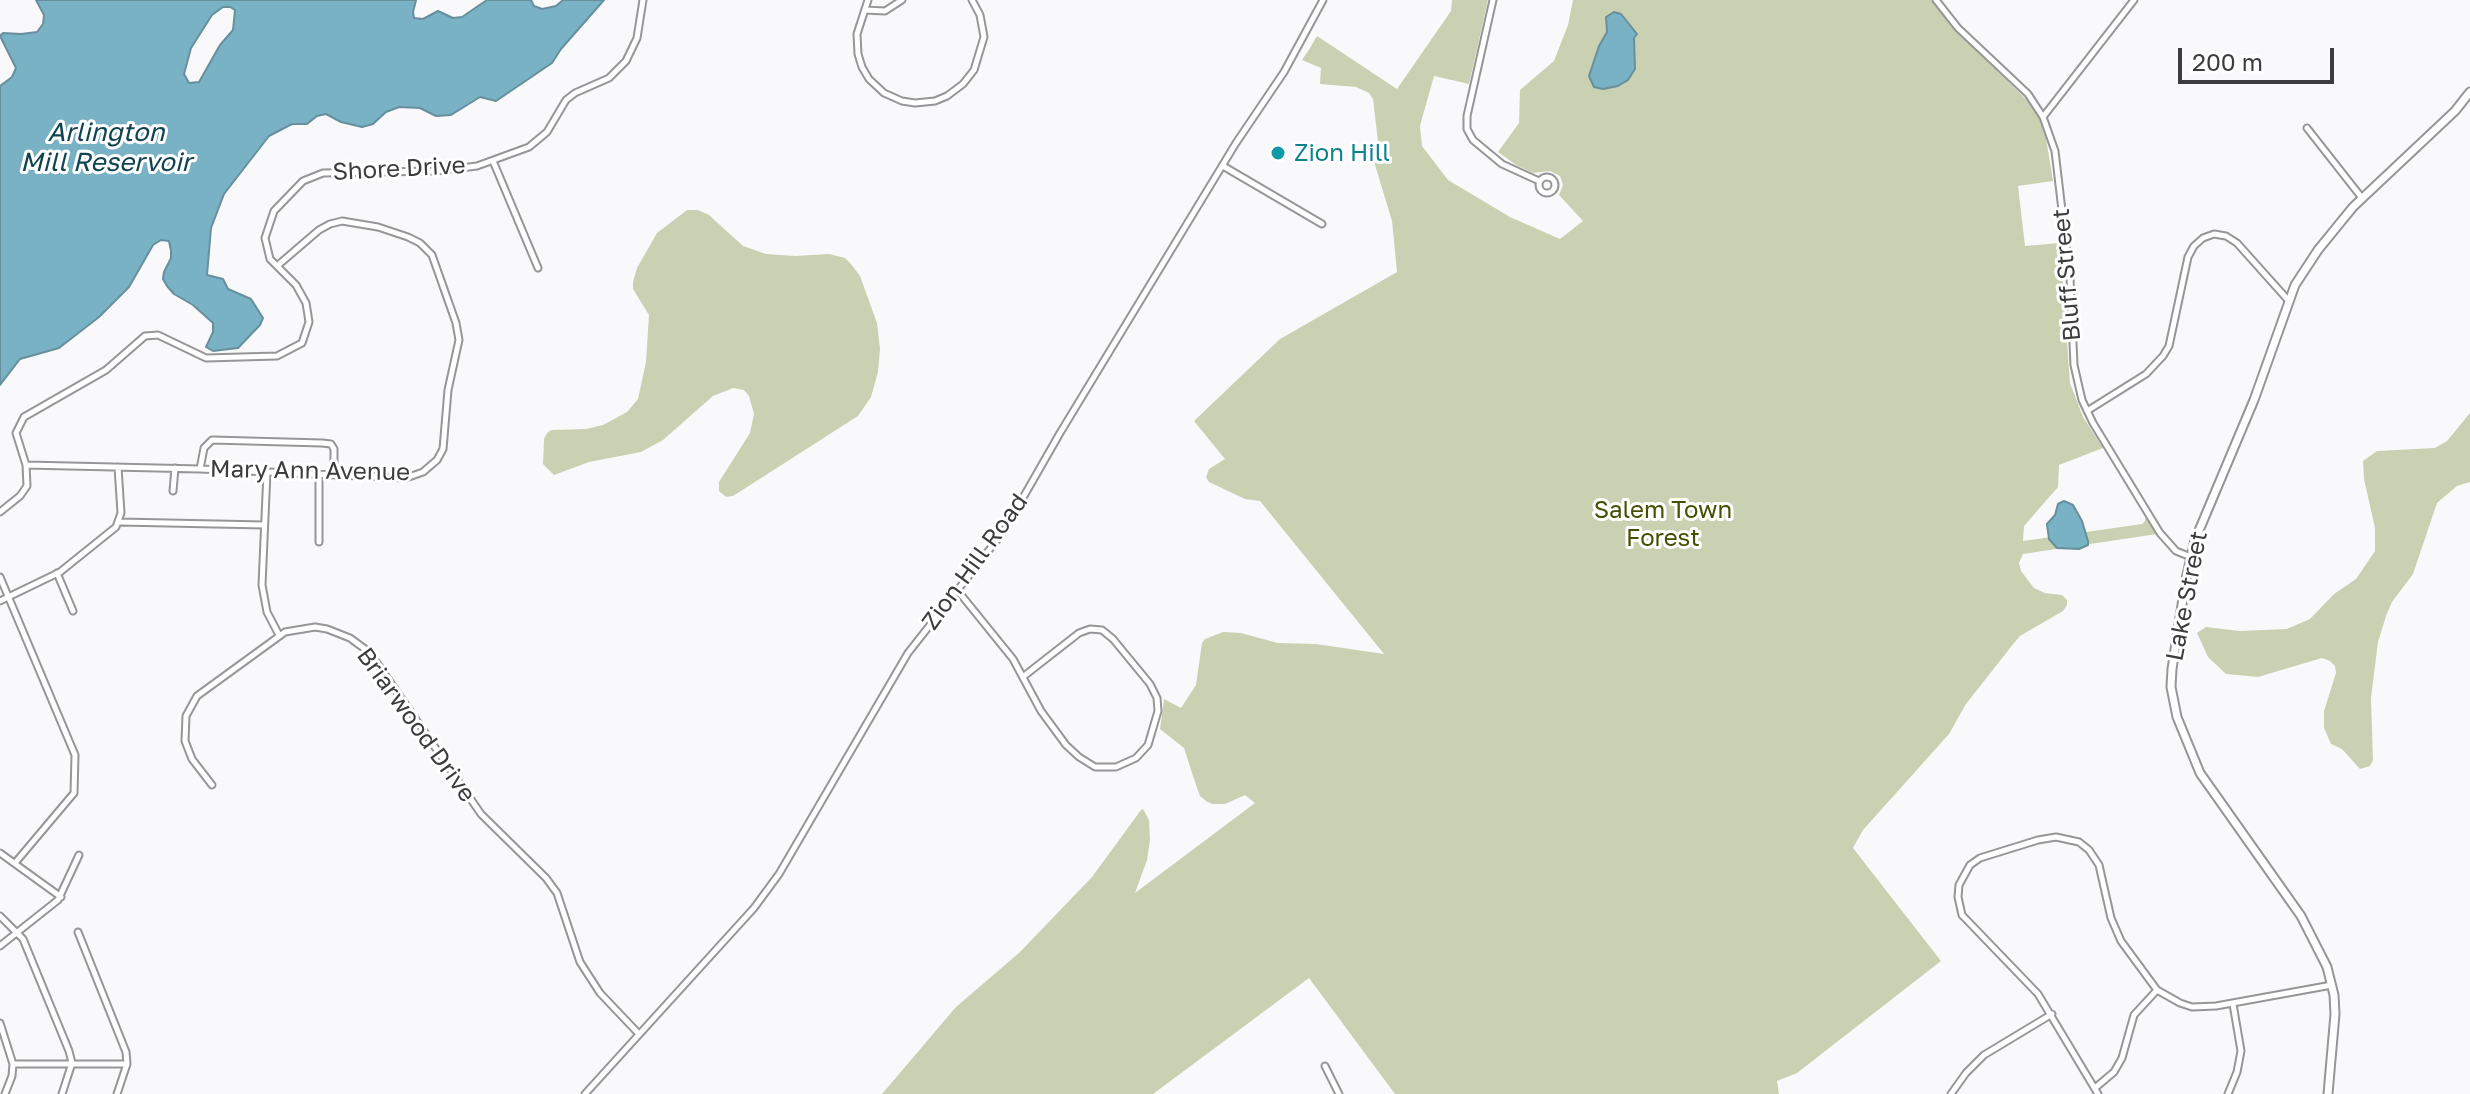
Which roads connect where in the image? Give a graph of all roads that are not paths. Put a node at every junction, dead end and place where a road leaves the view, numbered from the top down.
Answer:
1 (643, 0) edge
2 (868, 0) edge
3 (902, 0) edge
4 (972, 0) edge
5 (1323, 0) edge
6 (1493, 0) edge
7 (1936, 0) edge
8 (2134, 0) edge
9 (865, 10) junction
10 (2470, 92) edge
11 (2043, 117) junction
12 (2307, 128) dead end
13 (493, 161) junction
14 (1223, 166) junction
15 (1539, 181) dead end
16 (2362, 198) junction
17 (1322, 224) dead end
18 (277, 266) junction
19 (538, 268) dead end
20 (2288, 300) junction
21 (2087, 411) junction
22 (26, 465) junction
23 (118, 467) junction
24 (175, 468) junction
25 (200, 469) junction
26 (267, 472) junction
27 (319, 474) junction
28 (334, 475) junction
29 (173, 491) dead end
30 (0, 512) edge
31 (120, 522) junction
32 (264, 525) junction
33 (319, 542) dead end
34 (2191, 557) junction
35 (57, 573) junction
36 (0, 577) edge
37 (958, 591) junction
38 (9, 596) junction
39 (0, 601) edge
40 (73, 611) dead end
41 (279, 635) junction
42 (1024, 676) junction
43 (212, 785) dead end
44 (0, 853) edge
45 (79, 855) dead end
46 (15, 863) junction
47 (61, 897) junction
48 (0, 916) edge
49 (18, 932) junction
50 (78, 932) dead end
51 (0, 946) edge
52 (2332, 985) junction
53 (2157, 990) junction
54 (2233, 1004) junction
55 (2052, 1014) junction
56 (0, 1023) edge
57 (638, 1033) junction
58 (72, 1063) junction
59 (13, 1064) junction
60 (127, 1064) junction
61 (1325, 1066) dead end
62 (2097, 1091) edge
63 (5, 1094) edge
64 (62, 1094) edge
65 (117, 1094) edge
66 (585, 1094) edge
67 (1339, 1094) edge
68 (1951, 1094) edge
69 (2228, 1094) edge
70 (2328, 1094) edge

1 - 13 street, Shore Drive
2 - 9 street
3 - 9 street
4 - 9 street
5 - 14 street, Zion Hill Road
6 - 15 street
7 - 11 street, Bluff Street
8 - 11 street
10 - 16 street, Lake Street
11 - 21 street, Bluff Street
12 - 16 street
13 - 18 street, Shore Drive
13 - 19 street
14 - 17 street
14 - 37 street, Zion Hill Road
16 - 20 street, Lake Street
18 - 22 street, Shore Drive
18 - 28 street, Mary Ann Avenue
20 - 21 street
20 - 34 street, Lake Street
21 - 34 street, Bluff Street
22 - 23 street, Mary Ann Avenue
22 - 30 street, Shore Drive
23 - 24 street, Mary Ann Avenue
23 - 31 street
24 - 25 street, Mary Ann Avenue
24 - 29 street
25 - 26 street, Mary Ann Avenue
25 - 28 street
26 - 27 street, Mary Ann Avenue
26 - 32 street
27 - 28 street, Mary Ann Avenue
27 - 33 street
31 - 32 street
31 - 35 street
32 - 41 street
34 - 52 street, Lake Street
35 - 38 street
35 - 40 street
36 - 38 street
37 - 42 street
37 - 57 street, Zion Hill Road
38 - 39 street
38 - 46 street
41 - 43 street, Briarwood Drive
41 - 57 street, Briarwood Drive
42 - 42 street
44 - 46 street
45 - 47 street
46 - 47 street
47 - 49 street
48 - 49 street
49 - 51 street
49 - 58 street
50 - 60 street
52 - 54 street
52 - 70 street, Lake Street
53 - 54 street
53 - 55 street
53 - 62 street
54 - 69 street
55 - 62 street
55 - 68 street
56 - 59 street
57 - 66 street, Zion Hill Road
58 - 59 street
58 - 60 street
58 - 64 street
59 - 63 street
60 - 65 street
61 - 67 street

